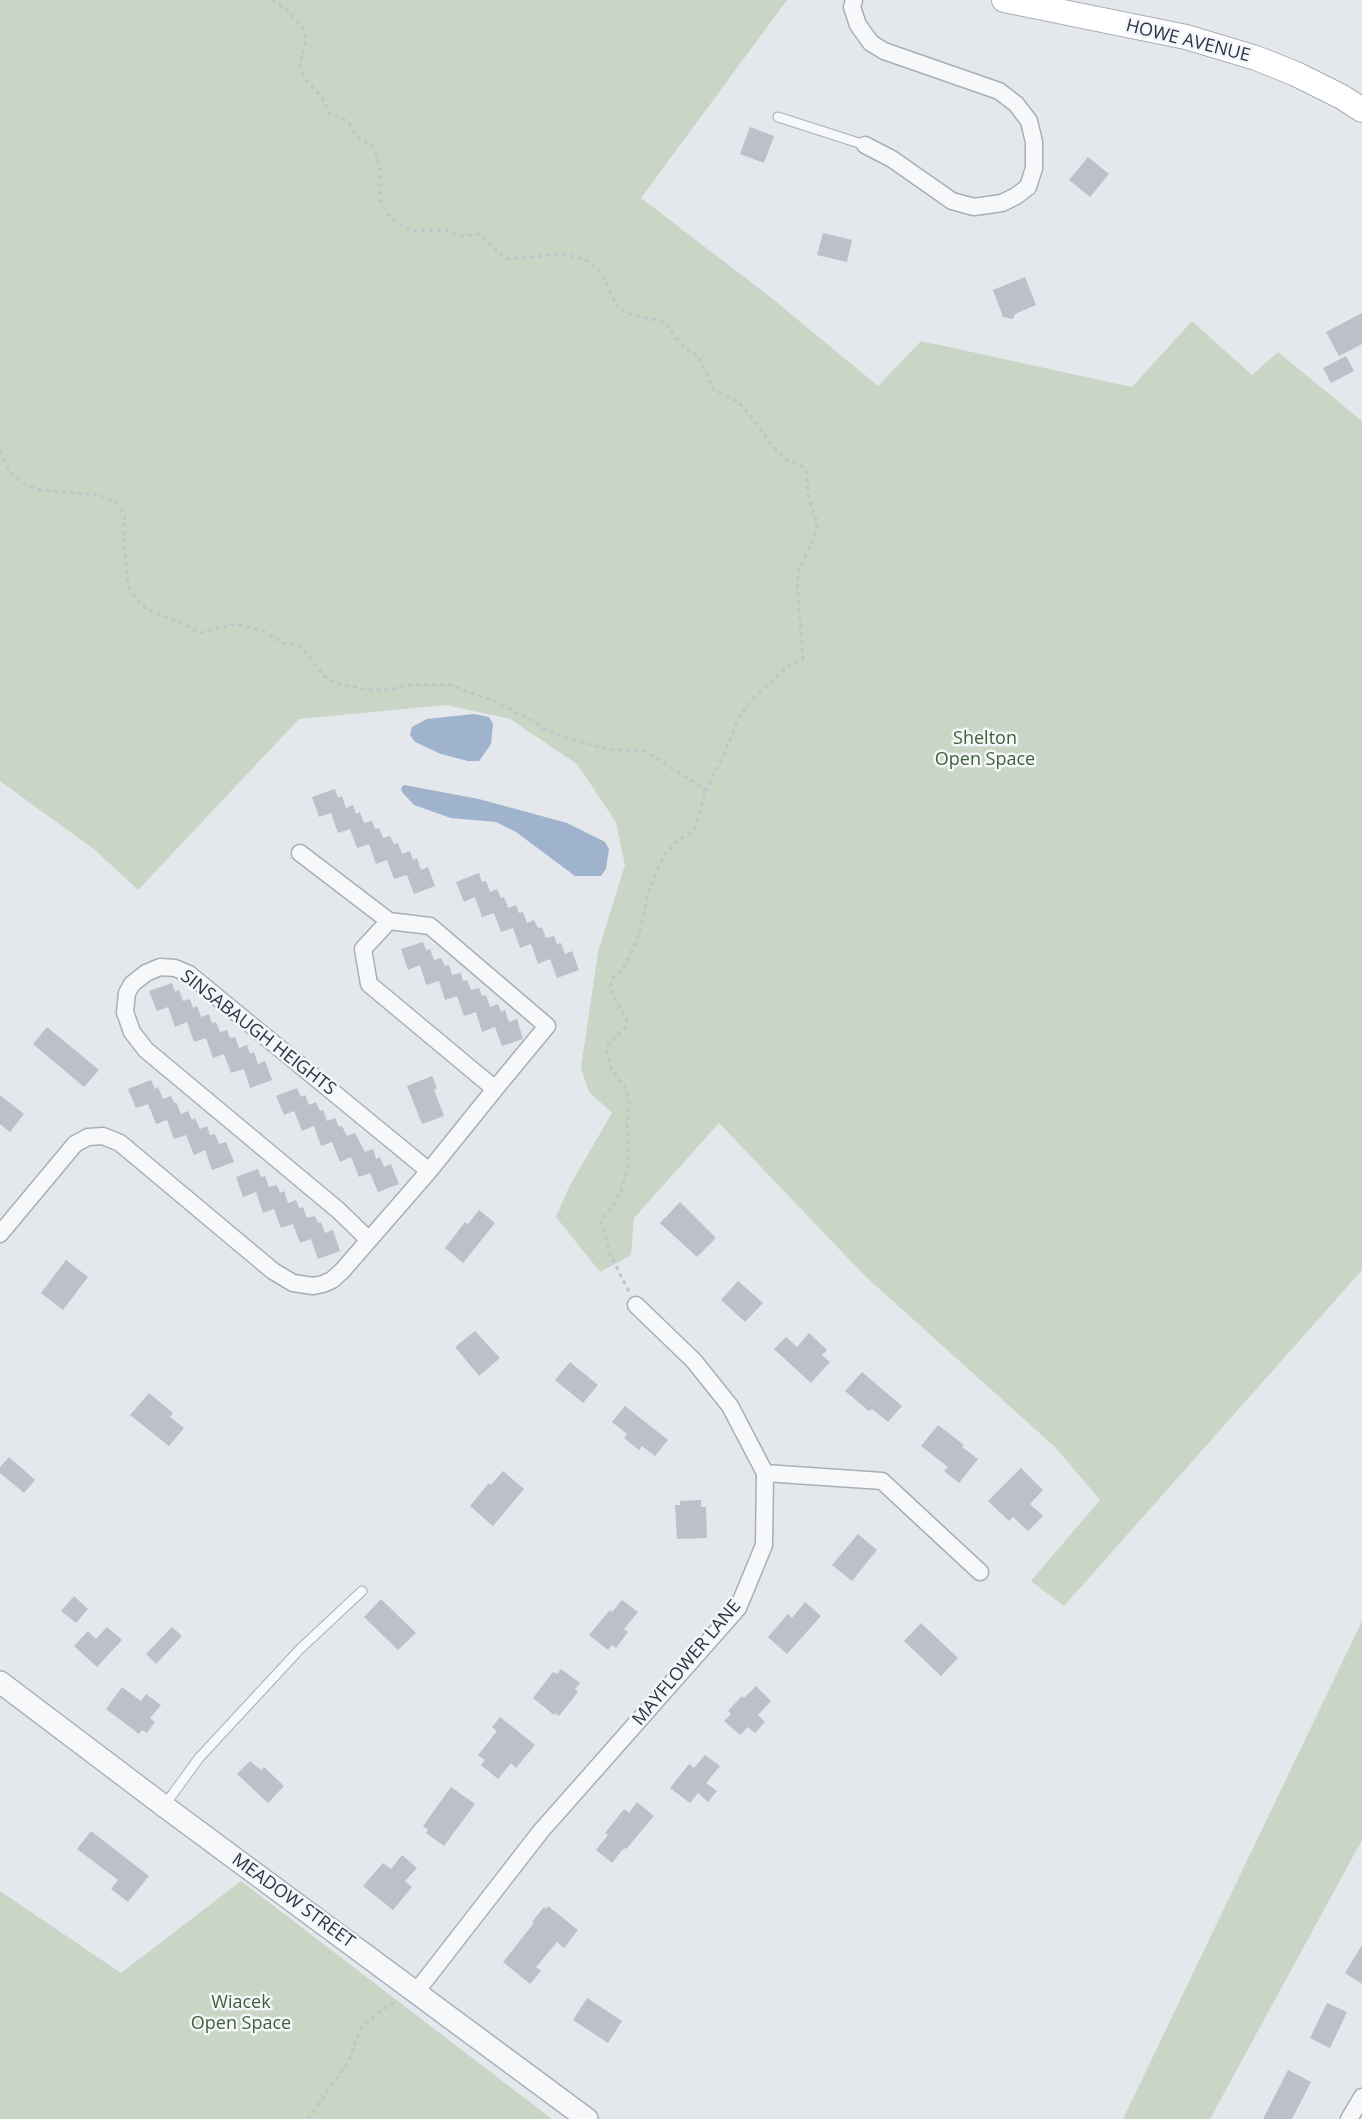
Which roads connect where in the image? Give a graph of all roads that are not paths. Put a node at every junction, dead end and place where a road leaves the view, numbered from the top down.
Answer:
1 (854, 0) edge
2 (1004, 0) edge
3 (1362, 110) edge
4 (778, 117) dead end
5 (865, 145) joint
6 (300, 853) dead end
7 (389, 921) junction
8 (494, 1089) junction
9 (429, 1171) junction
10 (0, 1234) edge
11 (369, 1240) junction
12 (636, 1306) road end
13 (765, 1474) junction
14 (980, 1572) dead end
15 (362, 1591) dead end
16 (0, 1682) edge
17 (164, 1806) junction
18 (416, 1992) junction
19 (1362, 2097) edge
20 (587, 2119) edge
21 (1349, 2119) edge

1 - 5 street
2 - 3 main road, HOWE AVENUE
4 - 5 lane
6 - 7 street
7 - 8 street
7 - 8 street
8 - 9 street
9 - 11 street
9 - 11 street, SINSABAUGH HEIGHTS
10 - 11 street
12 - 13 street, MAYFLOWER LANE
13 - 14 street
13 - 18 street, MAYFLOWER LANE
15 - 17 lane
16 - 17 street, MEADOW STREET
17 - 18 street, MEADOW STREET
18 - 20 street, MEADOW STREET
19 - 21 street

